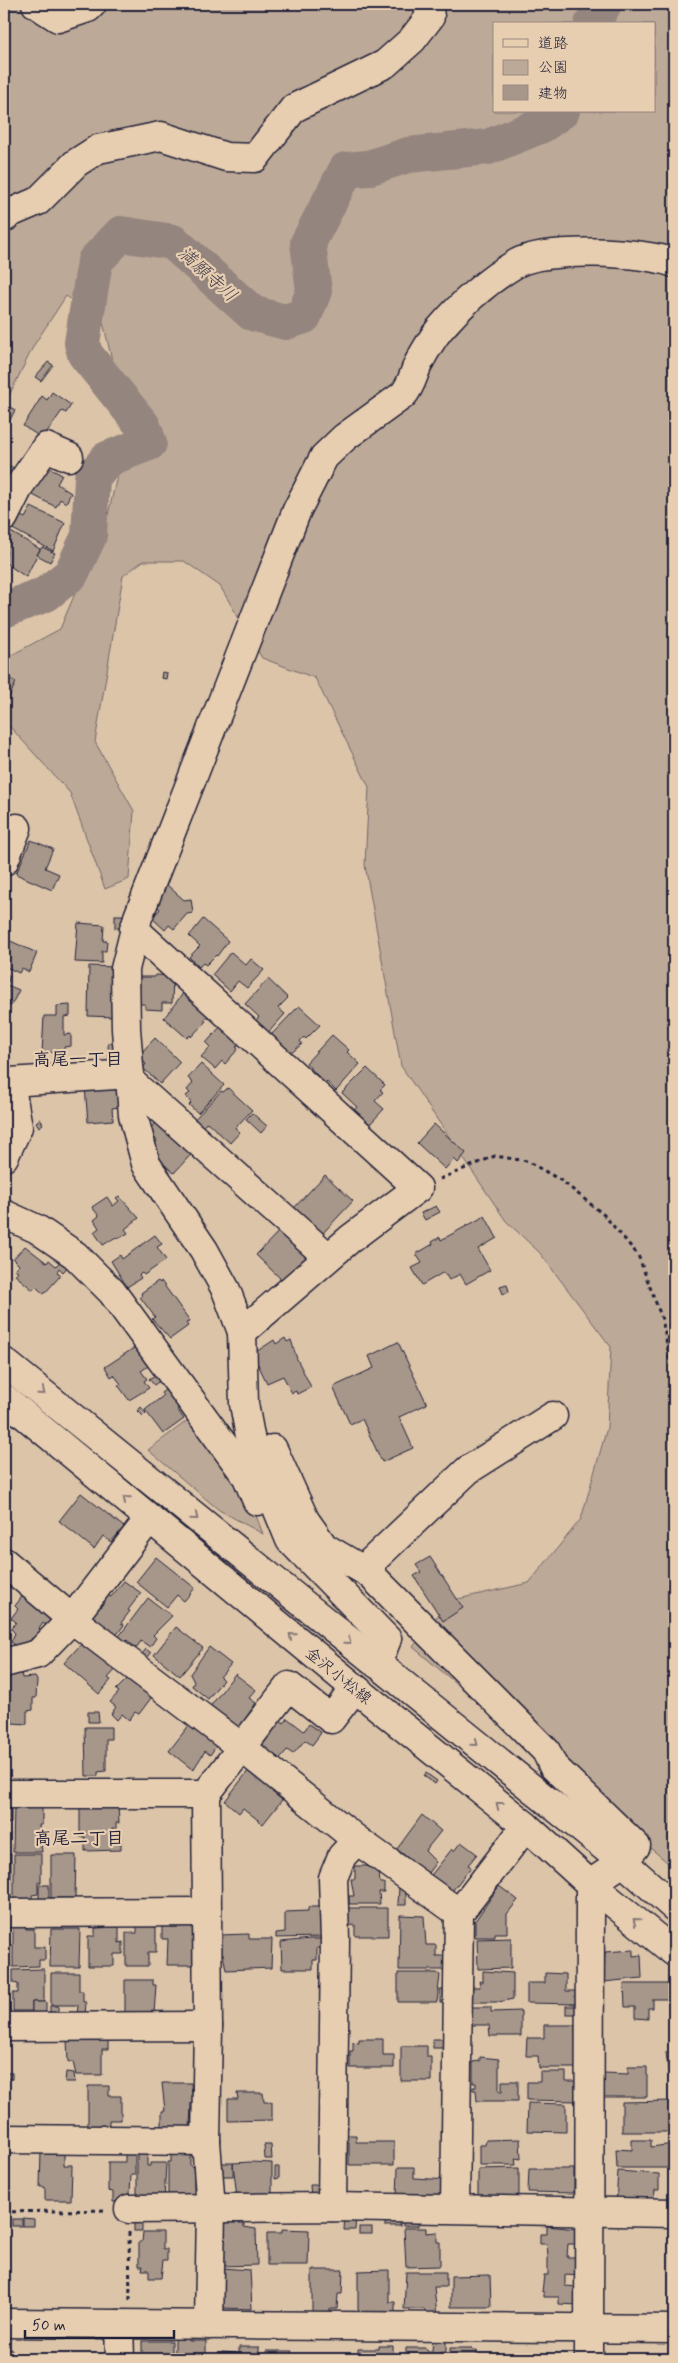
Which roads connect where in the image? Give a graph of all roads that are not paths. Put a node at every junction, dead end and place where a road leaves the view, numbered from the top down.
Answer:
1 (36, 4) edge
2 (92, 4) edge
3 (428, 4) edge
4 (4, 218) edge
5 (674, 263) edge
6 (69, 457) dead end
7 (4, 517) edge
8 (18, 828) dead end
9 (4, 861) edge
10 (134, 929) junction
11 (130, 1078) junction
12 (4, 1157) edge
13 (4, 1214) edge
14 (328, 1258) junction
15 (242, 1332) junction
16 (4, 1362) edge
17 (244, 1387) junction
18 (4, 1398) edge
19 (553, 1416) dead end
20 (149, 1519) junction
21 (290, 1540) junction
22 (4, 1562) edge
23 (370, 1574) junction
24 (72, 1619) junction
25 (4, 1663) edge
26 (377, 1664) junction
27 (355, 1688) junction
28 (242, 1748) junction
29 (4, 1794) edge
30 (206, 1794) junction
31 (526, 1826) junction
32 (357, 1840) junction
33 (623, 1862) junction
34 (590, 1884) junction
35 (674, 1907) edge
36 (207, 1912) junction
37 (4, 1913) edge
38 (460, 1913) junction
39 (674, 1952) edge
40 (208, 2026) junction
41 (4, 2027) edge
42 (4, 2139) edge
43 (206, 2141) junction
44 (332, 2207) junction
45 (455, 2208) junction
46 (129, 2209) road end
47 (211, 2209) junction
48 (589, 2212) junction
49 (674, 2213) edge
50 (4, 2323) edge
51 (124, 2324) junction
52 (208, 2325) junction
53 (588, 2328) junction
54 (674, 2329) edge
55 (120, 2359) edge
56 (589, 2359) edge

1 - 2 street
3 - 4 street
5 - 10 street
6 - 7 street
8 - 9 street
10 - 11 street
10 - 14 street
11 - 12 street
11 - 14 street
11 - 15 street
13 - 21 street
14 - 15 street
15 - 17 street
16 -> 26 street, 金沢小松線
17 - 21 street
17 - 23 street
20 -> 18 street, 金沢小松線
19 - 23 street
20 - 24 street
27 -> 20 street, 金沢小松線
21 - 26 street
22 - 24 street
23 - 33 street
24 - 25 street
24 - 28 street
26 -> 33 street, 金沢小松線
27 - 28 street
31 -> 27 street, 金沢小松線
28 - 30 street
28 - 32 street
29 - 30 street
30 - 36 street
31 - 34 street, 金沢小松線
31 - 38 street
32 - 38 street
32 - 44 street
33 - 34 street
33 - 35 street, 金沢小松線
39 -> 34 street, 金沢小松線
34 - 48 street
36 - 37 street
36 - 40 street
38 - 45 street
40 - 41 street
40 - 43 street
42 - 43 street
43 - 47 street
44 - 45 street
44 - 47 street
45 - 48 street
46 - 47 street
47 - 52 street
48 - 49 street
48 - 53 street
50 - 51 street
51 - 52 street
51 - 55 street
52 - 53 street
53 - 54 street
53 - 56 street

